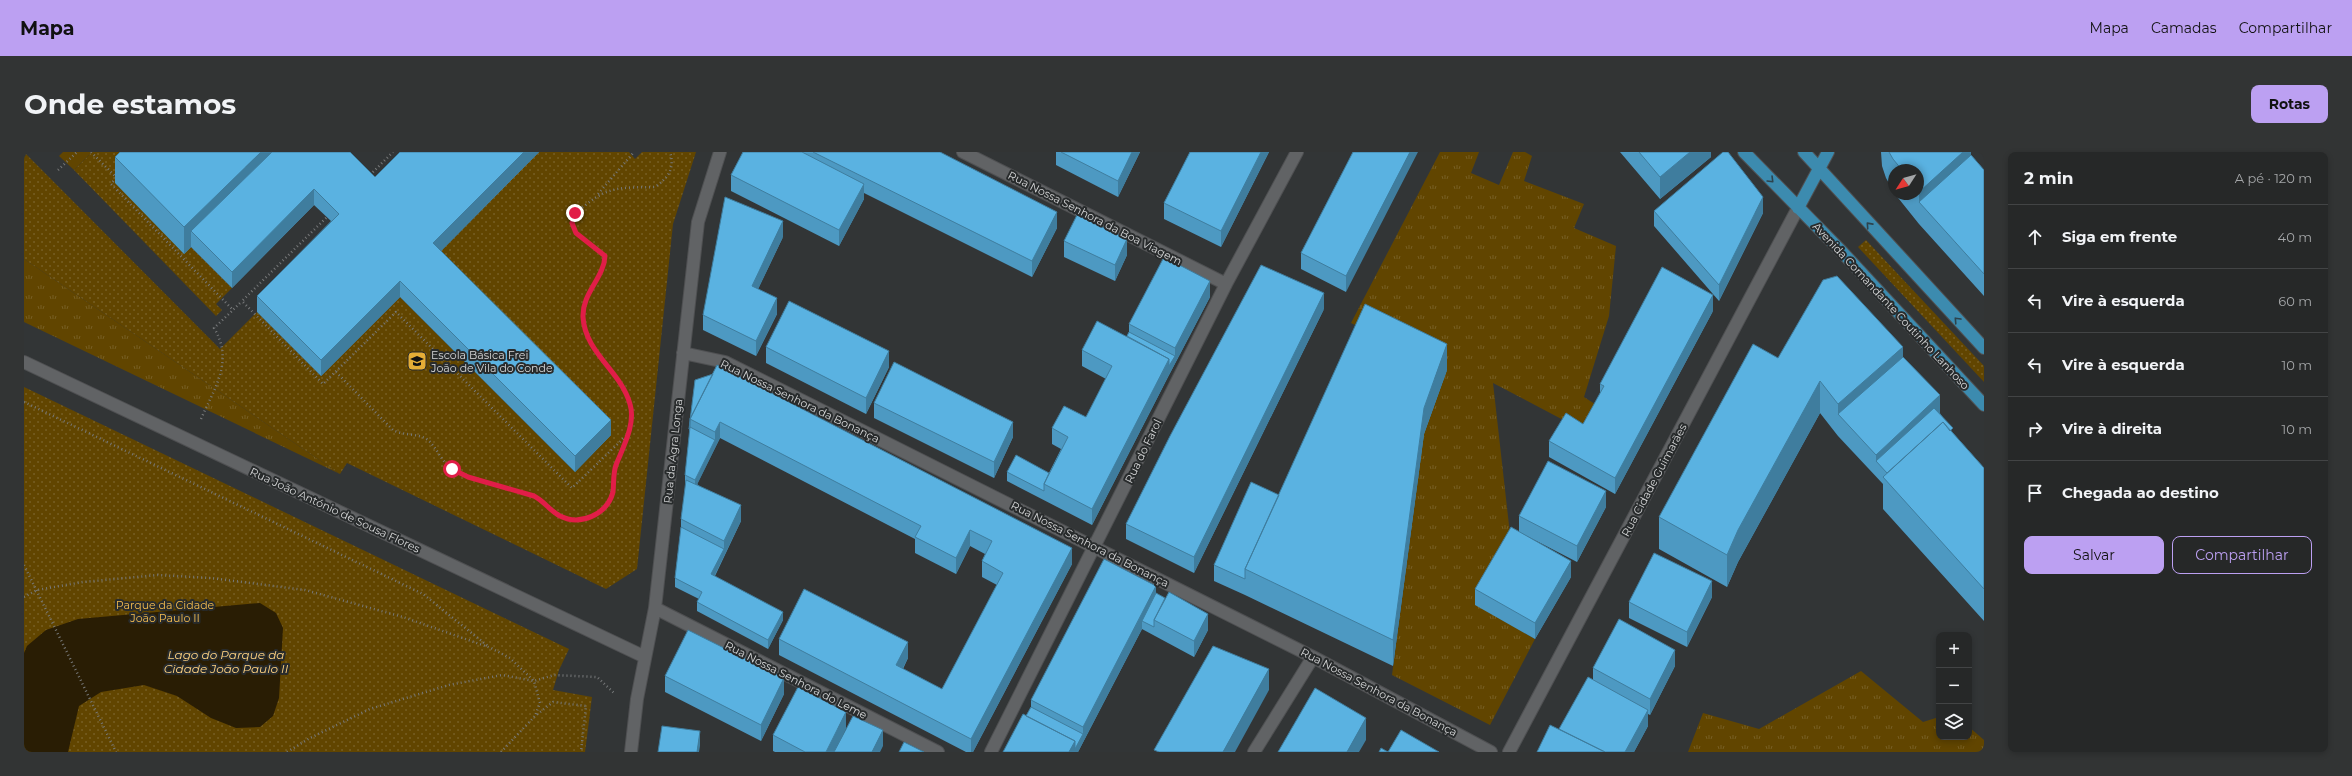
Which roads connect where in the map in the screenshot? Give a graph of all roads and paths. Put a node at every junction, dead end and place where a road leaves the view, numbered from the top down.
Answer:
1 (77, 152) edge
2 (91, 152) edge
3 (393, 152) edge
4 (634, 152) edge
5 (670, 152) edge
6 (720, 152) edge
7 (963, 152) edge
8 (1297, 152) edge
9 (1744, 152) edge
10 (1804, 152) edge
11 (1828, 152) edge
12 (1820, 169) junction
13 (58, 170) dead end
14 (365, 180) edge
15 (598, 195) junction
16 (1798, 208) junction
17 (331, 213) edge
18 (1226, 284) junction
19 (242, 301) junction
20 (233, 310) junction
21 (1984, 348) edge
22 (683, 353) junction
23 (24, 362) edge
24 (336, 372) junction
25 (24, 402) edge
26 (1984, 405) edge
27 (201, 419) dead end
28 (627, 435) junction
29 (1096, 546) junction
30 (24, 565) edge
31 (37, 590) junction
32 (24, 596) edge
33 (655, 608) junction
34 (491, 648) junction
35 (1313, 657) junction
36 (645, 658) junction
37 (534, 681) junction
38 (620, 698) dead end
39 (535, 716) junction
40 (116, 752) edge
41 (287, 752) edge
42 (501, 752) edge
43 (581, 752) edge
44 (631, 752) edge
45 (938, 752) edge
46 (991, 752) edge
47 (1254, 752) edge
48 (1491, 752) edge
49 (1509, 752) edge

1 - 13 path
2 - 20 path
3 - 14 path
4 - 15 path
5 - 15 path
6 - 22 street, Rua da Agra Longa
7 - 18 street, Rua Nossa Senhora da Boa Viagem
8 - 18 street, Rua do Farol
9 -> 16 main road, Avenida Comandante Coutinho Lanhoso
10 - 12 main road
11 - 12 main road
12 - 16 main road
21 -> 12 main road
15 - 28 path
16 - 26 main road, Avenida Comandante Coutinho Lanhoso
16 - 49 street, Rua Cidade Guimarães
17 - 19 path
18 - 29 street, Rua do Farol
19 - 20 path
19 - 24 path
20 - 27 path
22 - 29 street, Rua Nossa Senhora da Bonança
22 - 33 street, Rua da Agra Longa
23 - 36 street, Rua João António de Sousa Flores
24 - 28 path
24 - 28 path
25 - 34 path
29 - 35 street, Rua Nossa Senhora da Bonança
29 - 46 street, Rua do Farol
30 - 31 path
31 - 32 path
31 - 34 path
31 - 40 path
33 - 36 street, Rua da Agra Longa
33 - 45 street, Rua Nossa Senhora do Leme
34 - 37 path
35 - 47 street
35 - 48 street, Rua Nossa Senhora da Bonança
36 - 44 street, Rua da Agra Longa
37 - 38 path
37 - 39 path
37 - 41 path
39 - 42 path
39 - 43 path

